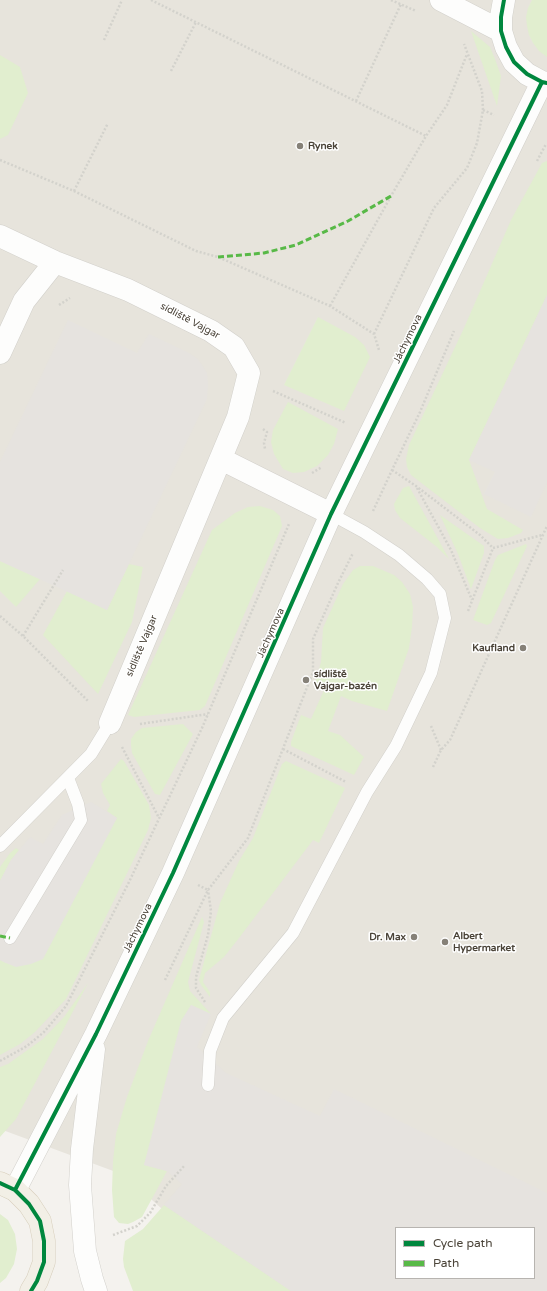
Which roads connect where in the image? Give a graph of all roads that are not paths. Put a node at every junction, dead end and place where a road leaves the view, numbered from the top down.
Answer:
1 (441, 0) edge
2 (504, 0) edge
3 (501, 31) junction
4 (544, 83) edge
5 (0, 236) edge
6 (55, 262) junction
7 (0, 353) edge
8 (221, 459) junction
9 (331, 514) junction
10 (110, 723) joint
11 (68, 778) junction
12 (0, 846) edge
13 (10, 938) dead end
14 (96, 1034) junction
15 (208, 1084) dead end
16 (7, 1186) edge
17 (31, 1291) edge
18 (96, 1291) edge

1 - 3 street
2 - 3 street, Jáchymova
3 - 4 street, Jáchymova
4 - 9 street, Jáchymova
5 - 6 street, sídliště Vajgar
6 - 7 street
6 - 8 street, sídliště Vajgar
8 - 9 street
8 - 10 street, sídliště Vajgar
9 - 14 street, Jáchymova
9 - 15 lane
10 - 11 lane
11 - 12 lane
11 - 13 lane
14 - 16 street, Jáchymova
14 - 18 street
16 - 17 main road

